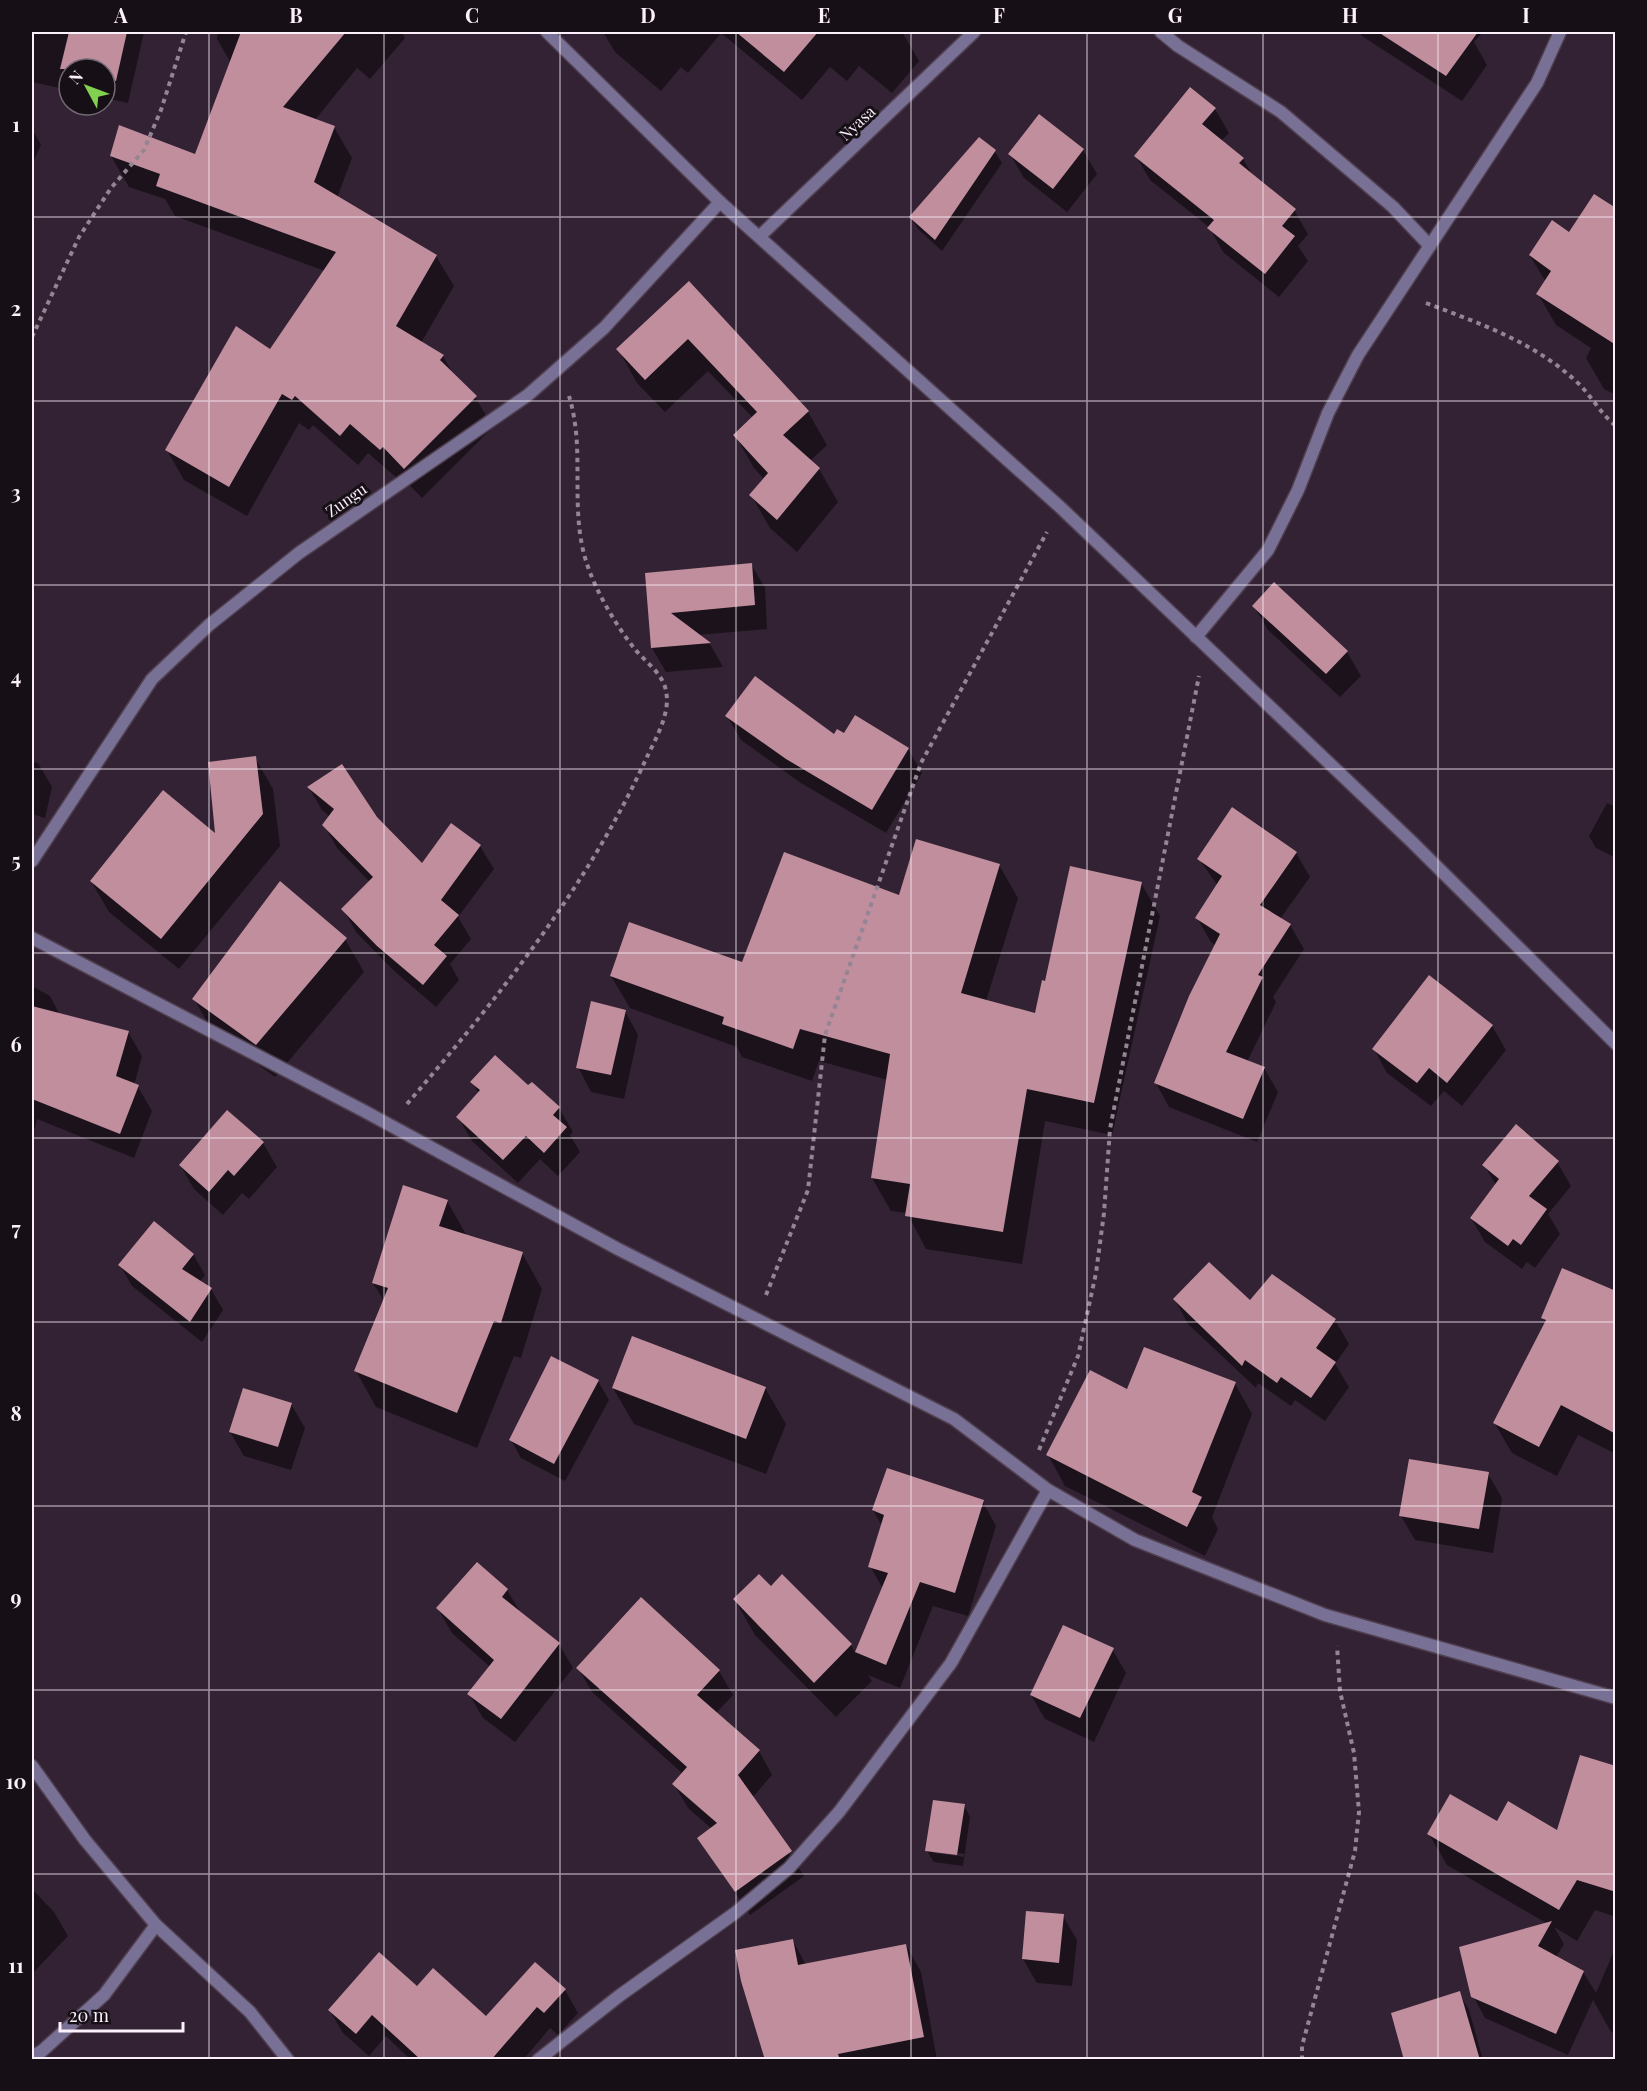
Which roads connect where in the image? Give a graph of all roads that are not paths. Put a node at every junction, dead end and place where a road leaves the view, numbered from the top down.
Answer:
1 (546, 32) edge
2 (974, 32) edge
3 (1161, 32) edge
4 (1560, 32) edge
5 (720, 202) junction
6 (760, 237) junction
7 (1430, 246) junction
8 (1201, 642) junction
9 (32, 861) edge
10 (32, 938) edge
11 (1616, 1044) edge
12 (1048, 1490) junction
13 (1616, 1698) edge
14 (32, 1766) edge
15 (156, 1925) junction
16 (32, 2057) edge
17 (288, 2060) edge
18 (538, 2060) edge

1 - 5 street
2 - 6 street, Nyasa
3 - 7 street
4 - 7 street
5 - 6 street
5 - 9 street, Zungu
6 - 8 street
7 - 8 street
8 - 11 street
10 - 12 street
12 - 13 street
12 - 18 street
14 - 15 street
15 - 16 street
15 - 17 street

